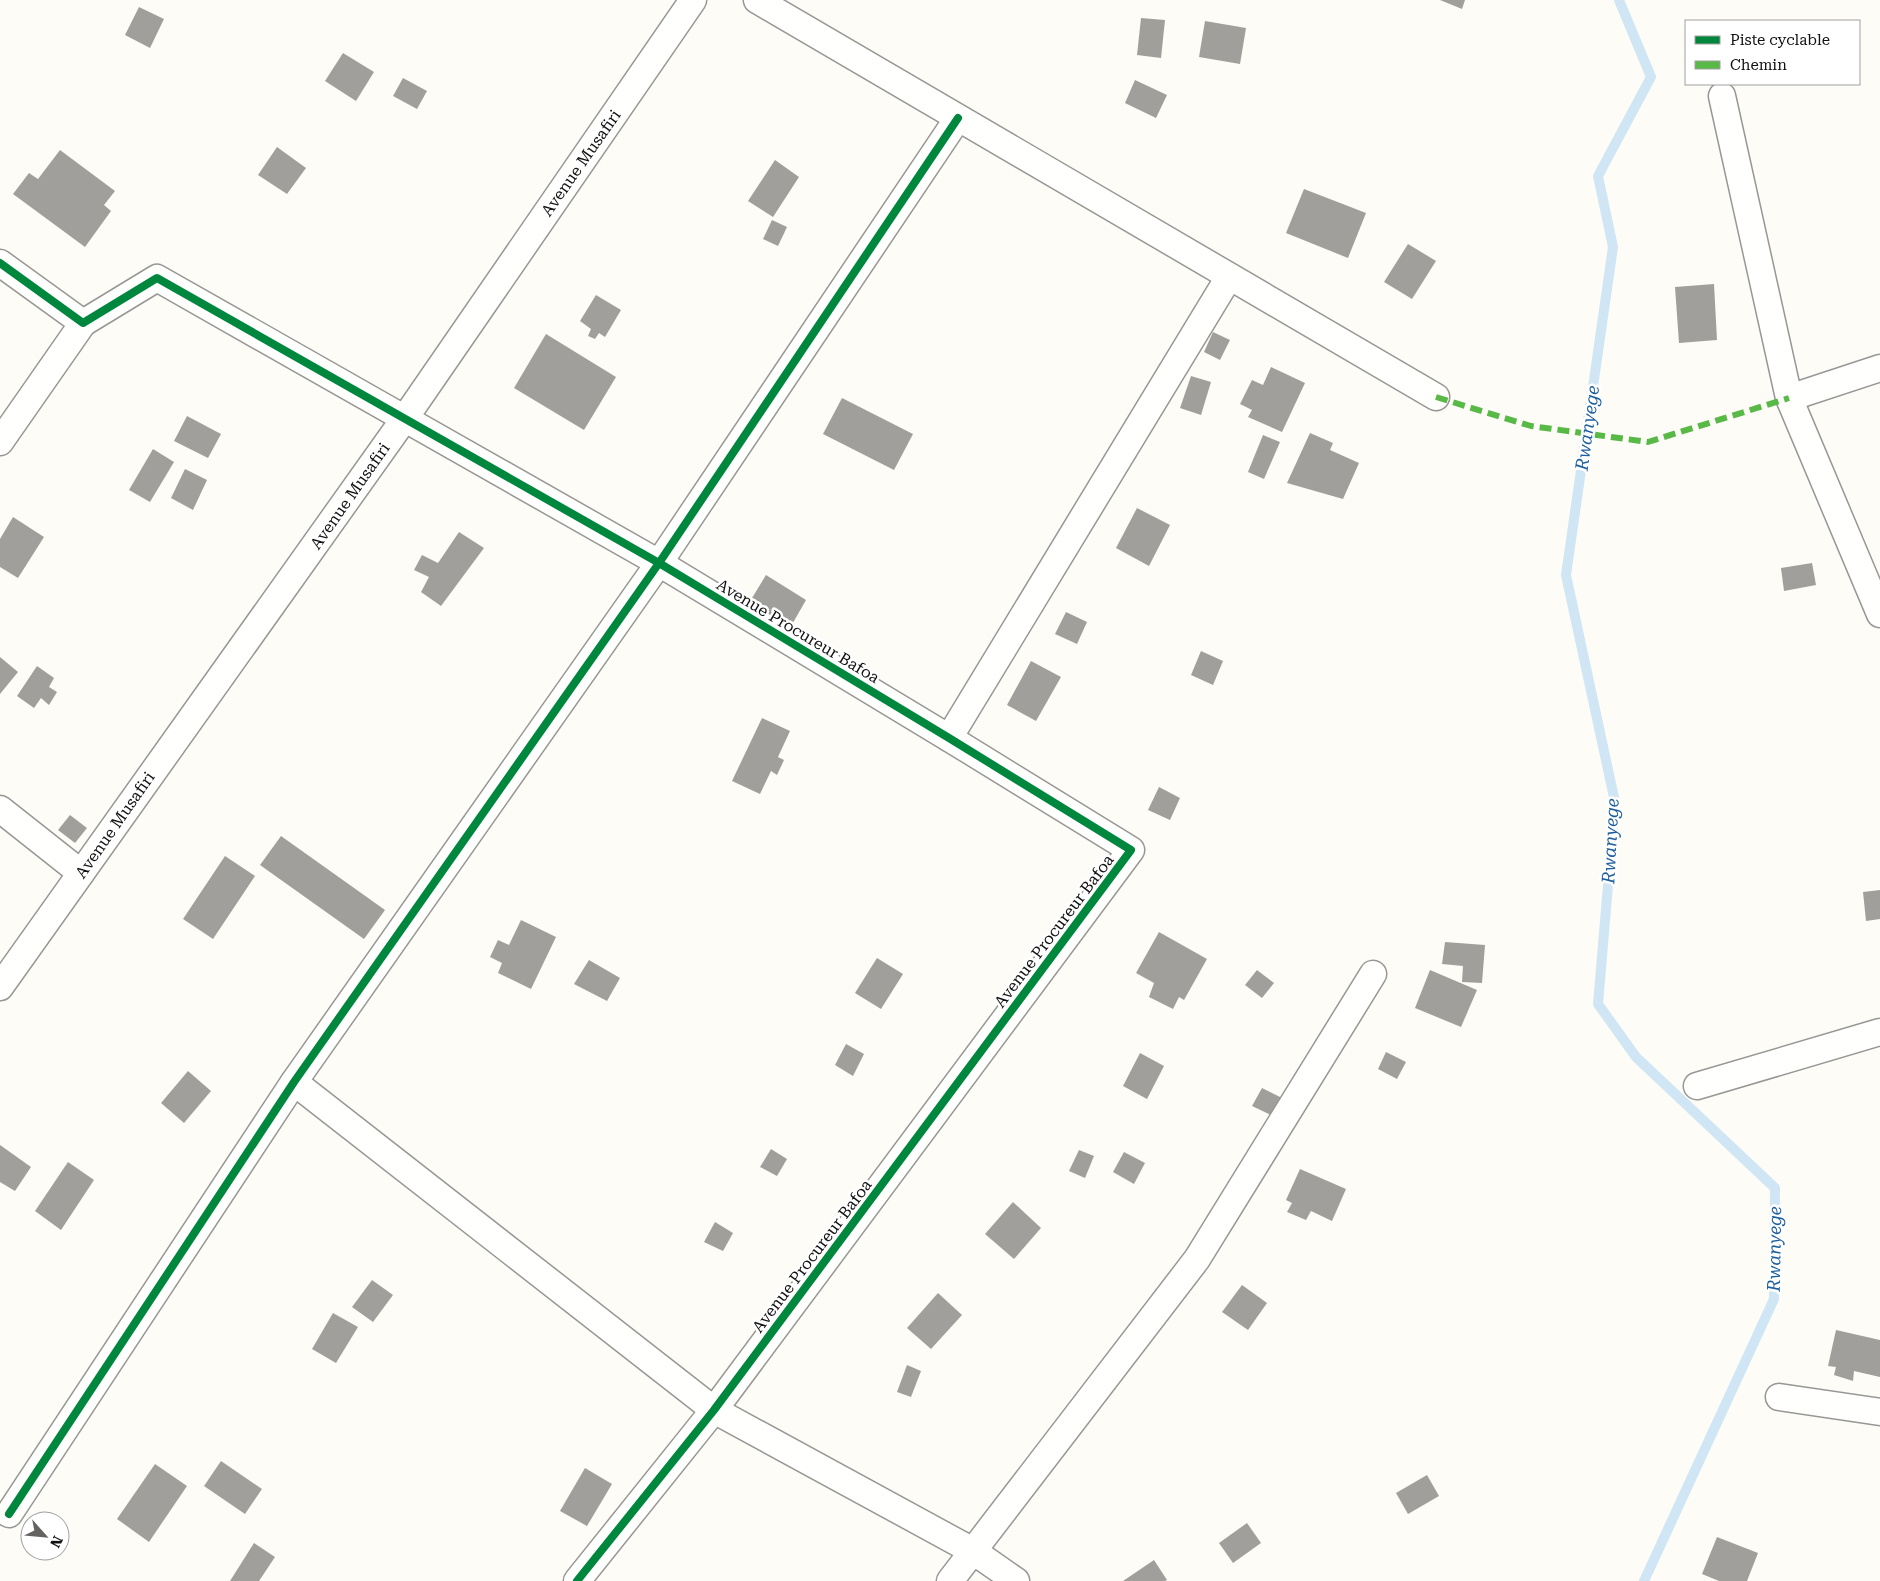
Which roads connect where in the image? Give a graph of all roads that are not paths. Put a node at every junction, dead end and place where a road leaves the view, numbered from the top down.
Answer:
1 (693, 0) edge
2 (757, 0) edge
3 (1722, 96) dead end
4 (958, 118) junction
5 (0, 263) edge
6 (1229, 277) junction
7 (83, 323) junction
8 (1880, 368) edge
9 (1436, 398) dead end
10 (1790, 398) junction
11 (405, 418) junction
12 (0, 442) edge
13 (659, 563) junction
14 (1880, 614) edge
15 (949, 738) junction
16 (0, 808) edge
17 (81, 873) junction
18 (1373, 974) dead end
19 (0, 987) edge
20 (1880, 1032) edge
21 (294, 1082) junction
22 (1697, 1086) dead end
23 (1779, 1397) dead end
24 (714, 1410) junction
25 (1880, 1412) edge
26 (9, 1514) dead end
27 (974, 1551) junction
28 (577, 1581) edge
29 (950, 1581) edge
30 (1016, 1581) edge

1 - 11 street, Avenue Musafiri
2 - 4 street
3 - 10 street
4 - 6 street
4 - 13 street
5 - 7 street
6 - 9 street
6 - 15 street
7 - 11 street, Avenue Procureur Bafoa
7 - 12 street
8 - 10 street
10 - 14 street
11 - 13 street, Avenue Procureur Bafoa
11 - 17 street, Avenue Musafiri
13 - 15 street, Avenue Procureur Bafoa
13 - 21 street
15 - 24 street, Avenue Procureur Bafoa
16 - 17 street
17 - 19 street, Avenue Musafiri
18 - 27 street
20 - 22 street
21 - 24 street
21 - 26 street
23 - 25 street
24 - 27 street
24 - 28 street, Avenue Procureur Bafoa
27 - 29 street
27 - 30 street

